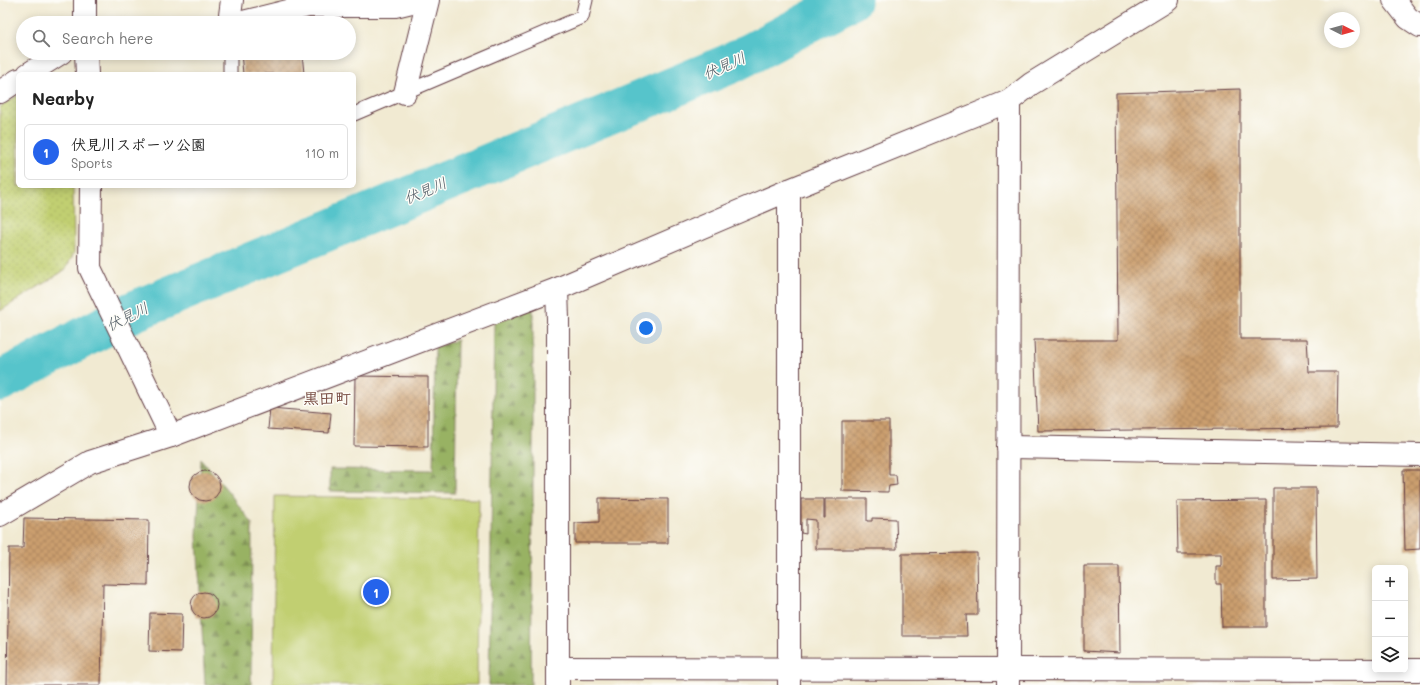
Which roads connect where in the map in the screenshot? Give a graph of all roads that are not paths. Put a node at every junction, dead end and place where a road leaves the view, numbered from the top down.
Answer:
1 (85, 0) edge
2 (232, 0) edge
3 (420, 0) edge
4 (428, 0) edge
5 (586, 0) edge
6 (1168, 0) edge
7 (1394, 0) edge
8 (85, 16) edge
9 (230, 16) edge
10 (267, 16) edge
11 (1420, 26) edge
12 (50, 60) edge
13 (86, 60) edge
14 (230, 60) edge
15 (31, 72) edge
16 (87, 72) edge
17 (230, 72) edge
18 (16, 81) edge
19 (0, 92) edge
20 (405, 93) junction
21 (1009, 101) junction
22 (356, 113) edge
23 (91, 188) edge
24 (788, 190) junction
25 (557, 289) junction
26 (171, 436) junction
27 (1008, 447) junction
28 (1420, 454) edge
29 (0, 515) edge
30 (1420, 670) edge
31 (558, 677) edge
32 (789, 677) edge
33 (1008, 677) edge
34 (1246, 677) edge

1 - 8 street
2 - 9 street
3 - 10 street
4 - 20 street
5 - 20 lane
6 - 21 street
7 - 11 street
12 - 15 street
13 - 16 street
14 - 17 lane
18 - 19 street
20 - 22 lane
21 - 24 street
21 - 27 street
23 - 26 street
24 - 25 street
24 - 32 street
25 - 26 street
25 - 31 street
26 - 29 street
27 - 28 street
27 - 33 street
30 - 34 street
31 - 32 street
32 - 33 street
33 - 34 street

